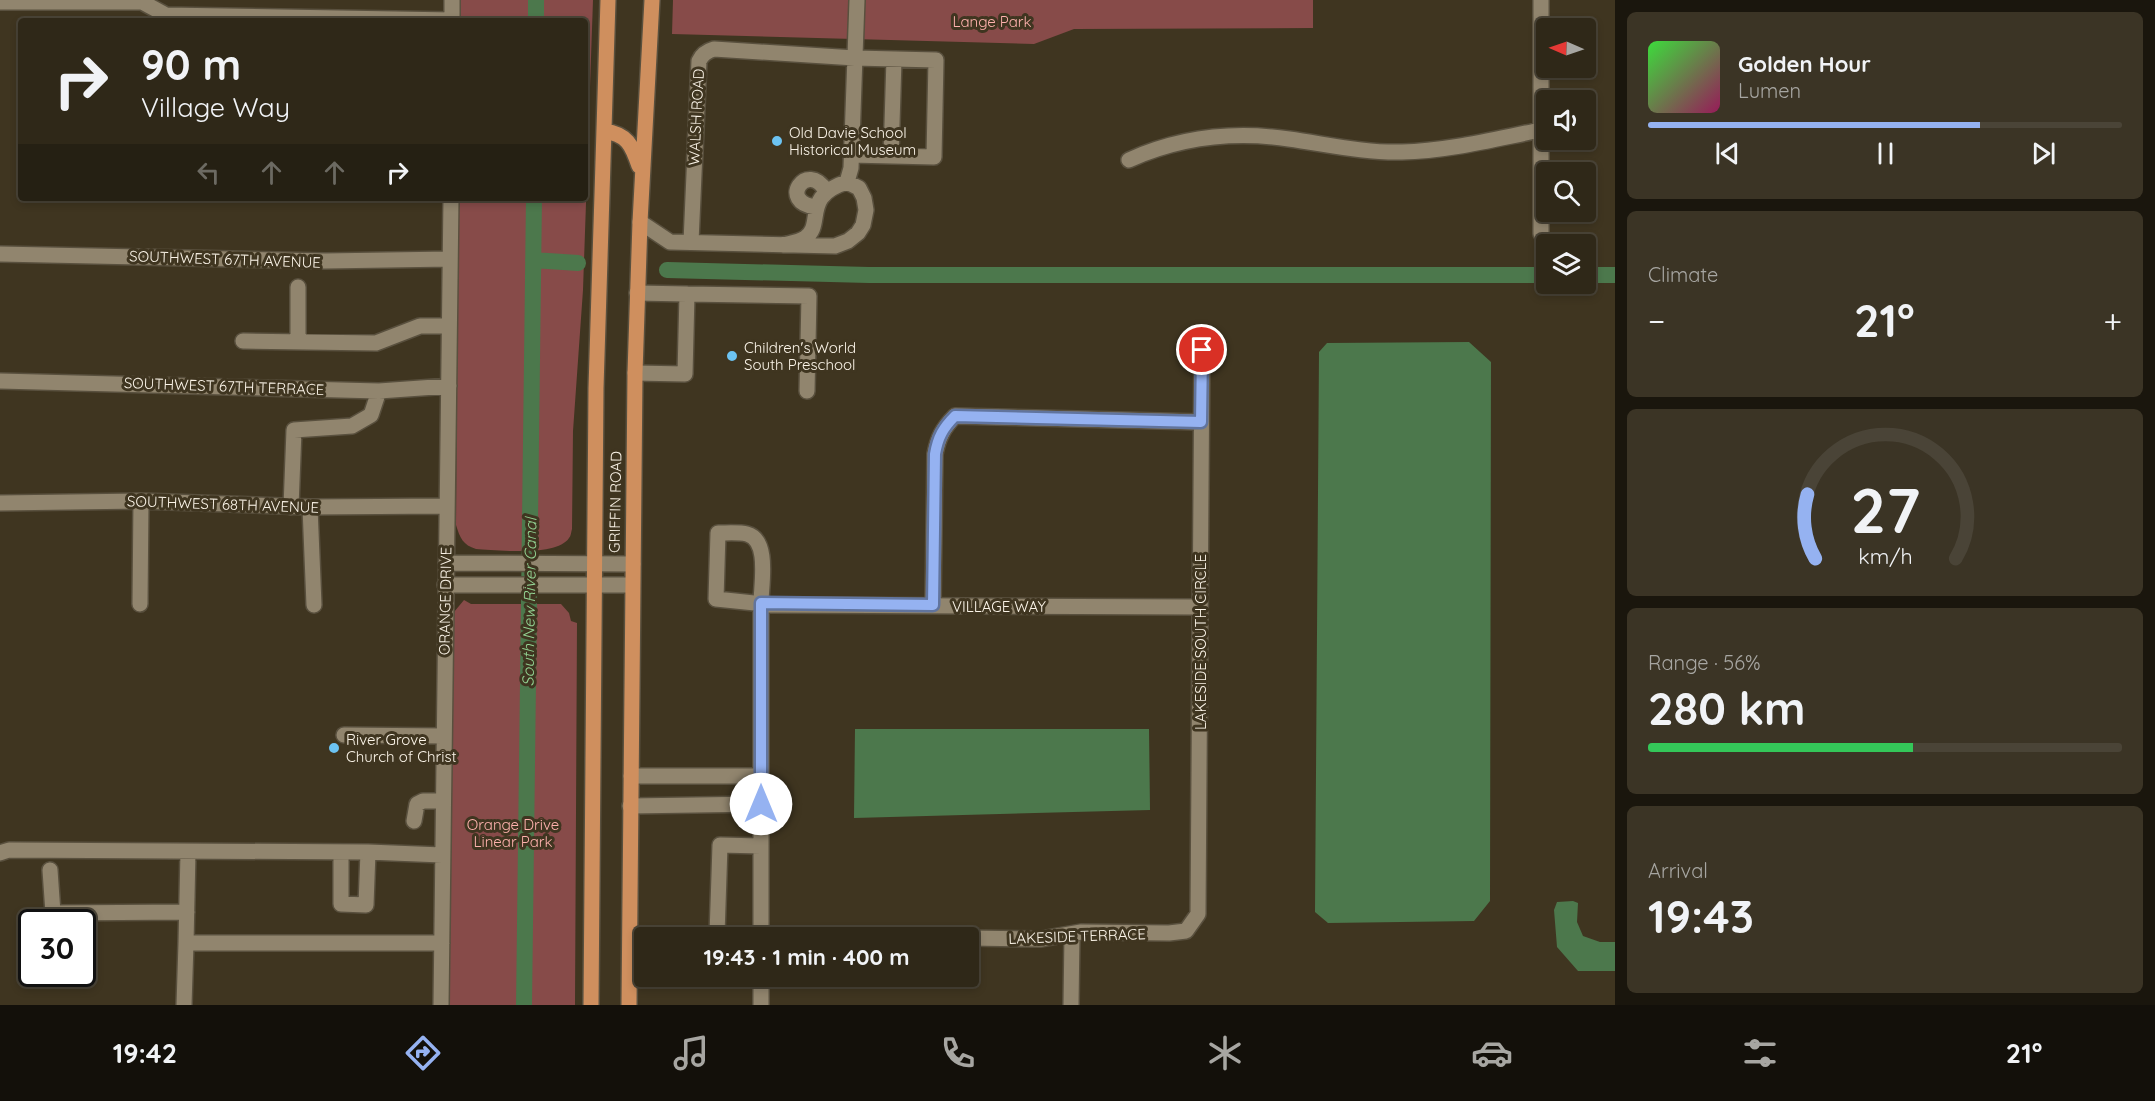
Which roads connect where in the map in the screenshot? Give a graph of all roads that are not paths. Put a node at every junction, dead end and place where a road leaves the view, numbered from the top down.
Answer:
1 (452, 0) edge
2 (608, 0) edge
3 (652, 0) edge
4 (857, 0) edge
5 (1541, 0) edge
6 (142, 1) edge
7 (0, 2) edge
8 (338, 18) edge
9 (452, 18) edge
10 (855, 58) junction
11 (894, 58) junction
12 (1541, 90) edge
13 (604, 131) junction
14 (1536, 131) edge
15 (1541, 150) edge
16 (851, 155) junction
17 (891, 156) junction
18 (1129, 160) dead end
19 (642, 174) junction
20 (847, 182) junction
21 (826, 191) junction
22 (451, 201) edge
23 (816, 207) junction
24 (640, 222) junction
25 (1541, 234) dead end
26 (691, 242) junction
27 (783, 245) junction
28 (0, 254) edge
29 (450, 259) junction
30 (298, 287) dead end
31 (637, 293) junction
32 (687, 294) junction
33 (449, 326) junction
34 (243, 341) dead end
35 (298, 342) junction
36 (1202, 350) dead end
37 (635, 373) junction
38 (0, 381) edge
39 (449, 386) junction
40 (380, 391) junction
41 (807, 391) dead end
42 (1201, 422) junction
43 (141, 501) junction
44 (0, 503) edge
45 (446, 506) junction
46 (291, 507) junction
47 (310, 507) junction
48 (446, 563) junction
49 (594, 564) junction
50 (633, 564) junction
51 (445, 585) junction
52 (595, 585) junction
53 (632, 585) junction
54 (761, 603) junction
55 (140, 604) dead end
56 (314, 605) dead end
57 (933, 605) junction
58 (1200, 607) junction
59 (344, 735) dead end
60 (444, 736) junction
61 (631, 776) junction
62 (761, 776) junction
63 (443, 801) junction
64 (761, 804) junction
65 (630, 806) junction
66 (414, 820) dead end
67 (761, 846) junction
68 (188, 852) junction
69 (341, 852) junction
70 (368, 852) junction
71 (0, 853) edge
72 (442, 855) junction
73 (50, 870) dead end
74 (187, 912) junction
75 (717, 927) edge
76 (761, 927) edge
77 (1186, 931) joint
78 (1072, 934) junction
79 (979, 938) edge
80 (442, 943) junction
81 (186, 944) junction
82 (761, 987) edge
83 (184, 1005) edge
84 (441, 1005) edge
85 (591, 1005) edge
86 (629, 1005) edge
87 (761, 1005) edge
88 (1071, 1005) edge

1 - 9 street
2 - 13 main road, GRIFFIN ROAD
3 - 19 main road, GRIFFIN ROAD
4 - 10 street
5 - 12 street
6 - 7 street
6 - 8 street
10 - 11 street, WALSH ROAD
10 - 16 street
10 - 26 street, WALSH ROAD
11 - 17 street
11 - 17 street, WALSH ROAD
13 - 19 main road
13 - 49 main road, GRIFFIN ROAD
14 - 18 street
15 - 25 street
16 - 17 street, WALSH ROAD
16 - 20 street
19 - 24 main road, GRIFFIN ROAD
20 - 21 street
20 - 27 street
21 - 23 street
21 - 23 street
22 - 29 street, ORANGE DRIVE
23 - 27 street
24 - 26 street
24 - 31 main road, GRIFFIN ROAD
26 - 27 street
28 - 29 street, SOUTHWEST 67TH AVENUE
29 - 33 street, ORANGE DRIVE
30 - 35 street
31 - 32 street
31 - 37 main road, GRIFFIN ROAD
32 - 37 street
32 - 41 street
33 - 35 street
33 - 39 street, ORANGE DRIVE
34 - 35 street
36 - 42 street, LAKESIDE SOUTH CIRCLE
37 - 50 main road, GRIFFIN ROAD
38 - 40 street, SOUTHWEST 67TH TERRACE
39 - 40 street, SOUTHWEST 67TH TERRACE
39 - 45 street, ORANGE DRIVE
40 - 46 street
42 - 57 street
42 - 58 street, LAKESIDE SOUTH CIRCLE
43 - 44 street, SOUTHWEST 68TH AVENUE
43 - 46 street, SOUTHWEST 68TH AVENUE
43 - 55 street
45 - 47 street, SOUTHWEST 68TH AVENUE
45 - 48 street, ORANGE DRIVE
46 - 47 street, SOUTHWEST 68TH AVENUE
47 - 56 street
48 - 49 street
48 - 51 street, ORANGE DRIVE
49 - 50 street
49 - 52 main road, GRIFFIN ROAD
50 - 53 main road, GRIFFIN ROAD
51 - 52 street
51 - 60 street, ORANGE DRIVE
52 - 53 street
52 - 85 main road, GRIFFIN ROAD
53 - 61 main road, GRIFFIN ROAD
54 - 54 street
54 - 57 street, VILLAGE WAY
54 - 62 street
57 - 58 street, VILLAGE WAY
58 - 77 street, LAKESIDE SOUTH CIRCLE
59 - 60 street
60 - 63 street, ORANGE DRIVE
61 - 62 street
61 - 65 main road, GRIFFIN ROAD
62 - 64 street
63 - 66 street
63 - 72 street, ORANGE DRIVE
64 - 65 street
64 - 67 street
65 - 86 main road, GRIFFIN ROAD
67 - 75 street
67 - 76 street
68 - 69 street
68 - 71 street
68 - 74 street
69 - 70 street
69 - 70 street
70 - 72 street
72 - 80 street, ORANGE DRIVE
73 - 74 street
74 - 81 street
77 - 78 street, LAKESIDE TERRACE
78 - 79 street, LAKESIDE TERRACE
78 - 88 street
80 - 81 street
80 - 84 street, ORANGE DRIVE
81 - 83 street
82 - 87 street

